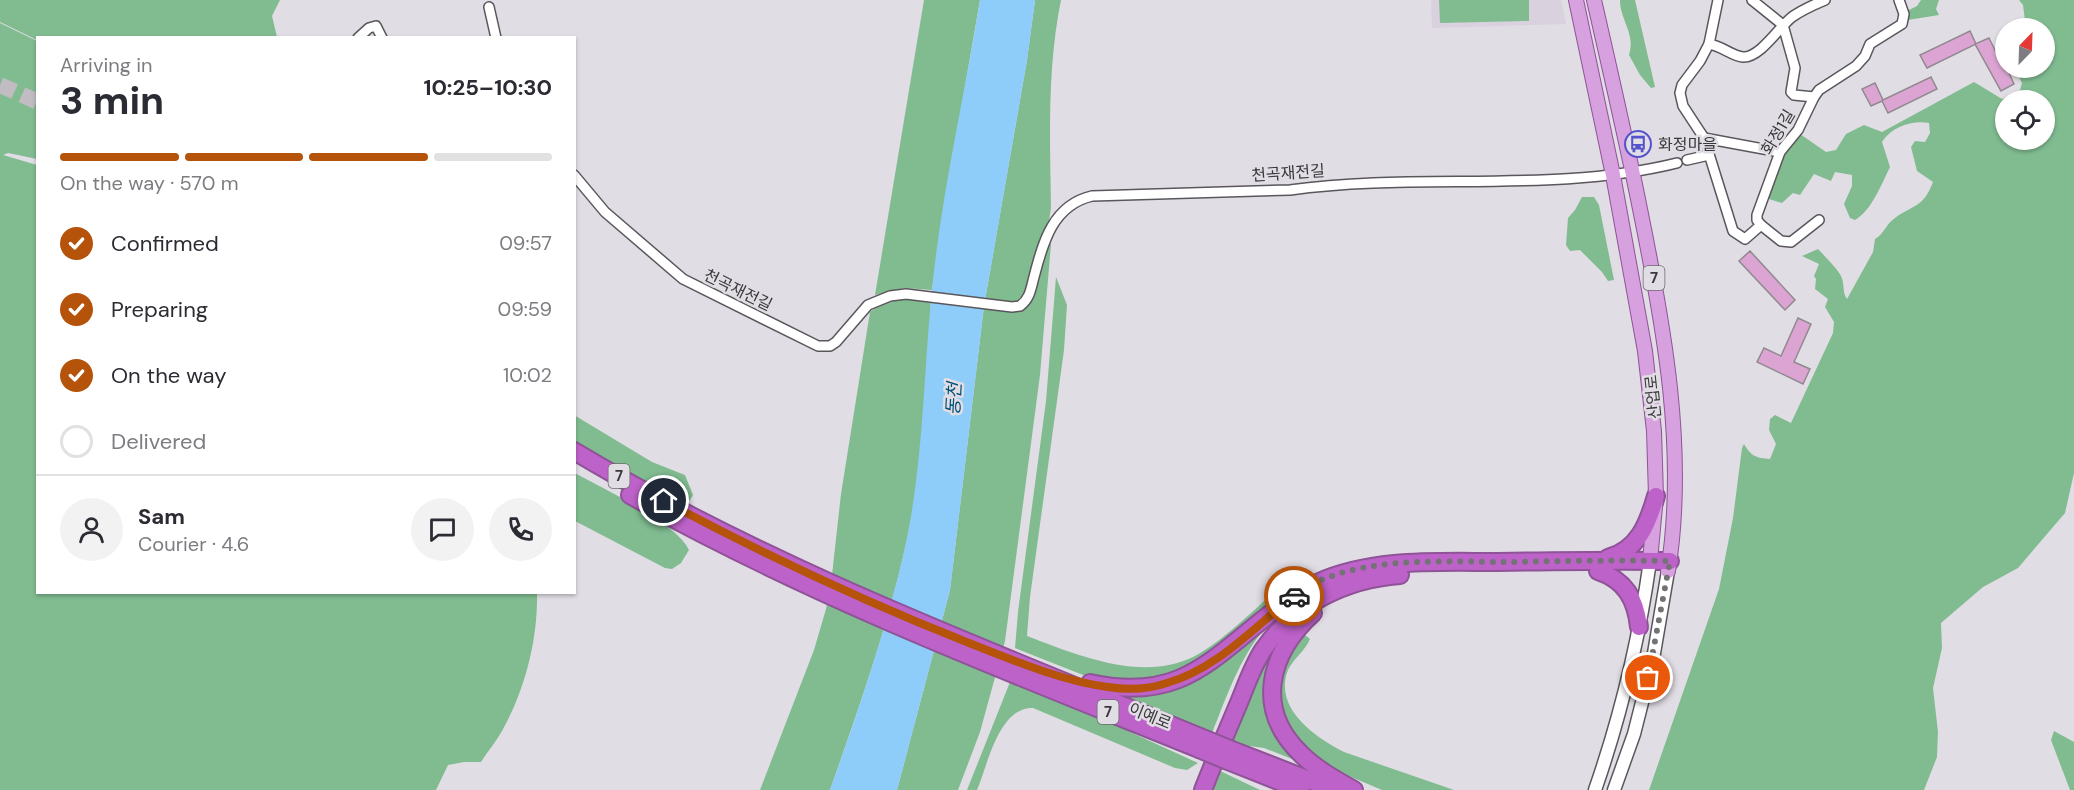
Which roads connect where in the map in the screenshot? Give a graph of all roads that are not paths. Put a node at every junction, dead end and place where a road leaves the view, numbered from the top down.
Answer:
1 (1576, 0) edge
2 (1594, 0) edge
3 (1718, 0) edge
4 (1752, 0) edge
5 (1825, 0) edge
6 (1899, 0) edge
7 (489, 7) dead end
8 (1783, 25) junction
9 (360, 36) edge
10 (381, 36) edge
11 (496, 36) edge
12 (1709, 44) junction
13 (1814, 97) junction
14 (1704, 138) junction
15 (1780, 152) junction
16 (1709, 155) junction
17 (1632, 171) junction
18 (1613, 175) junction
19 (576, 177) edge
20 (1819, 220) dead end
21 (1761, 225) junction
22 (576, 452) edge
23 (576, 465) edge
24 (1656, 496) junction
25 (663, 507) junction
26 (1600, 566) junction
27 (1649, 566) junction
28 (1669, 566) junction
29 (1391, 570) junction
30 (1639, 627) junction
31 (1018, 669) junction
32 (1229, 759) junction
33 (1195, 790) edge
34 (1203, 790) edge
35 (1269, 790) edge
36 (1301, 790) edge
37 (1335, 790) edge
38 (1354, 790) edge
39 (1595, 790) edge
40 (1614, 790) edge

1 - 18 main road, 산업로 / 7
2 - 17 main road, 산업로 / 7
3 - 12 street
4 - 8 street
5 - 8 street
6 - 13 street, 화정1길
7 - 11 street
8 - 12 street
8 - 13 street
9 - 10 street
12 - 14 street
13 - 15 street, 화정1길
14 - 15 street
14 - 16 street
15 - 21 street, 화정1길
16 - 17 street, 천곡재전길
16 - 21 street
17 - 18 street, 천곡재전길
17 - 28 main road, 산업로 / 7
18 - 19 street, 천곡재전길
18 - 24 main road, 산업로 / 7
20 - 21 street
22 - 25 highway, 이예로 / 7
23 - 25 highway, 이예로 / 7
24 - 26 highway, 7
24 - 27 main road, 산업로
25 - 31 highway, 이예로 / 7
26 - 27 highway, 7
26 - 29 highway, 7
26 - 30 highway
27 - 28 highway, 7
27 - 30 main road, 산업로
28 - 40 main road, 산업로 / 7
29 - 31 highway, 7
29 - 33 highway
29 - 34 highway, 7
29 - 38 highway
30 - 39 main road, 산업로
31 - 32 highway, 이예로, bridge
32 - 35 highway
32 - 36 highway
32 - 37 highway

